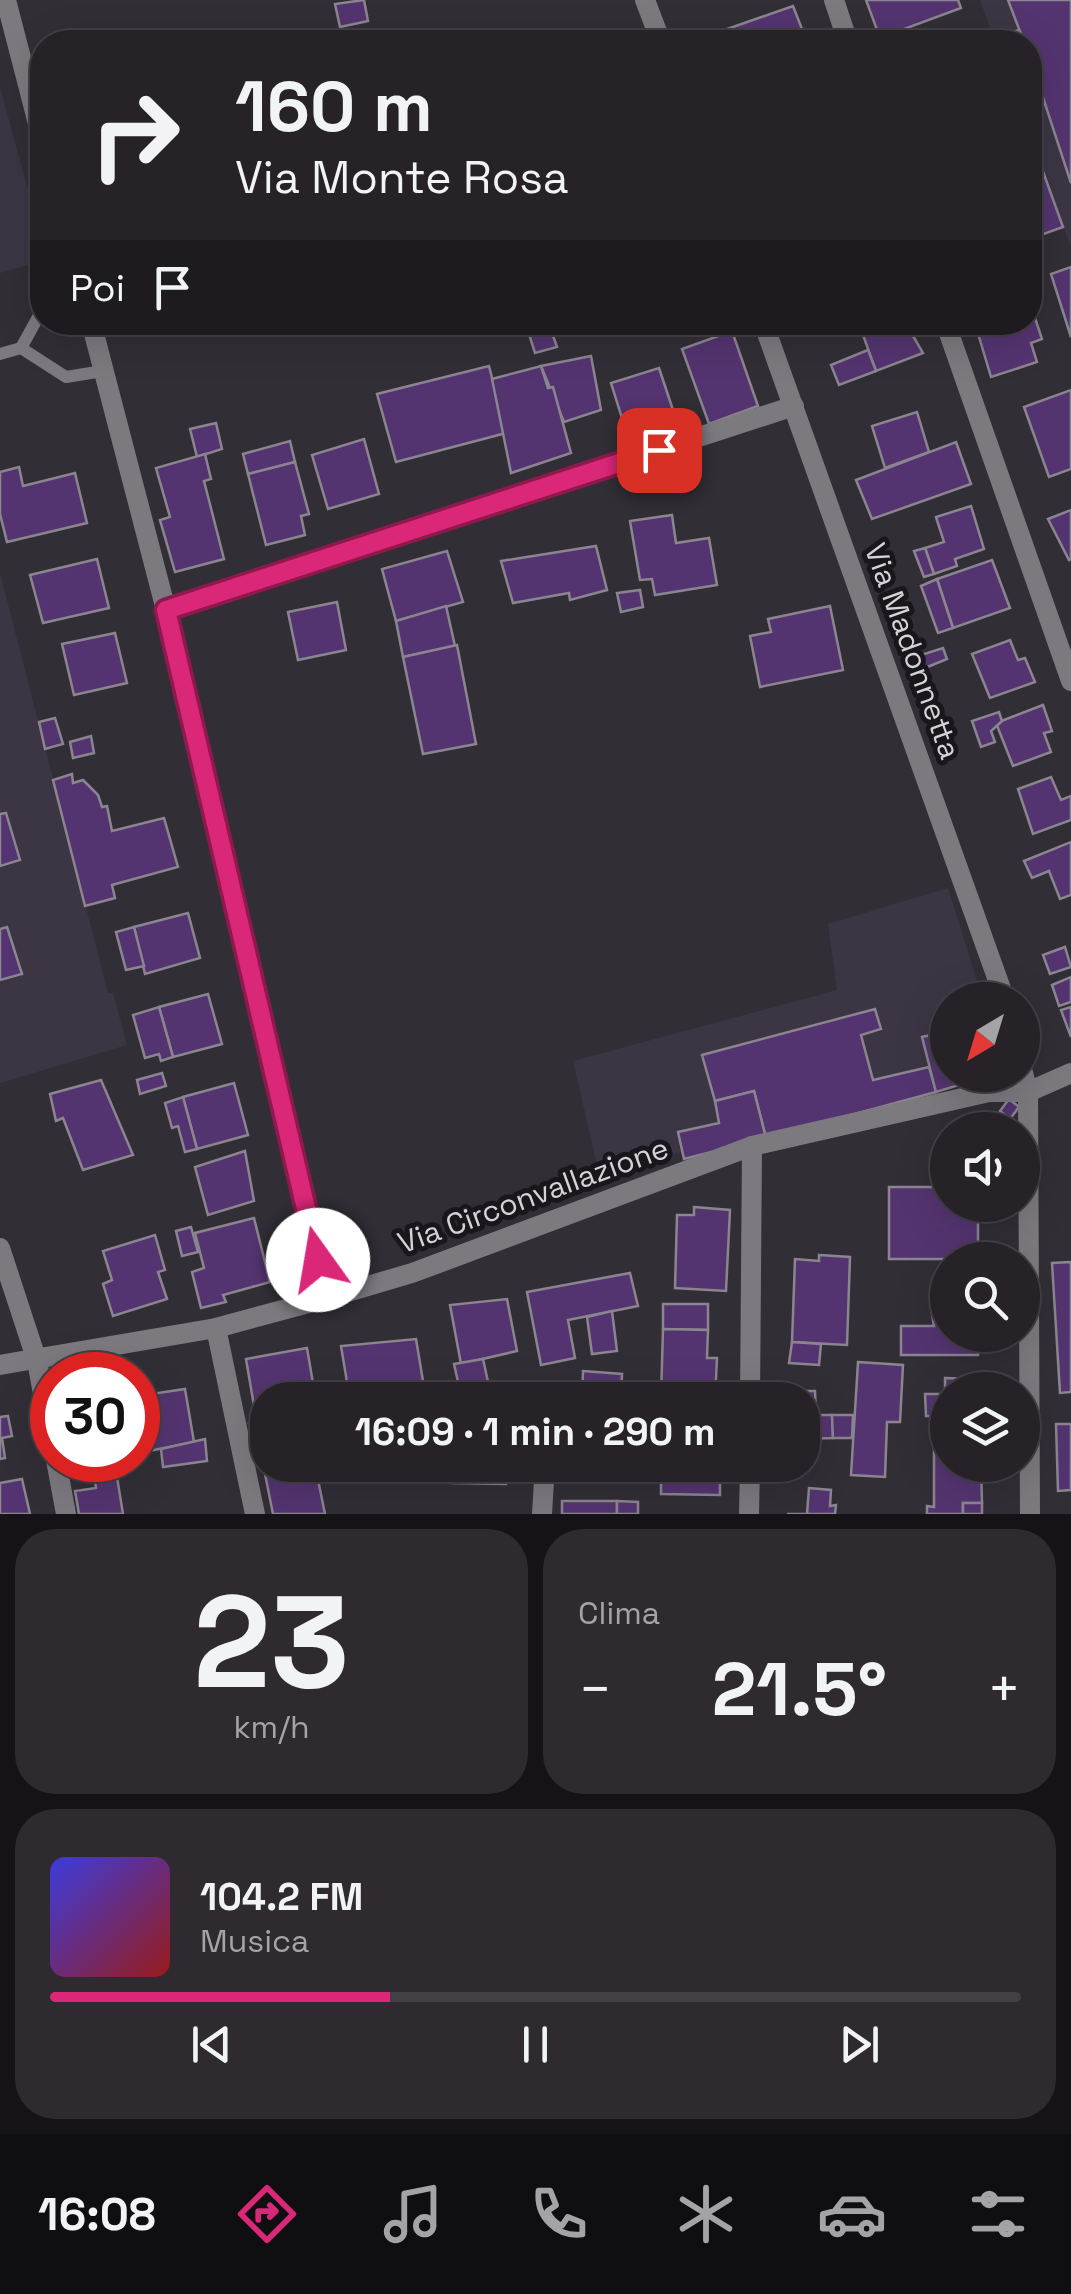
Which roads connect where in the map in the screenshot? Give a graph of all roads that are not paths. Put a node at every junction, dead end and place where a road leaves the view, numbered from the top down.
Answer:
1 (6, 0) edge
2 (645, 0) edge
3 (834, 0) edge
4 (656, 30) edge
5 (844, 30) edge
6 (30, 92) edge
7 (30, 333) edge
8 (94, 335) edge
9 (768, 335) edge
10 (949, 335) edge
11 (22, 348) junction
12 (0, 354) edge
13 (103, 371) junction
14 (794, 406) junction
15 (166, 610) junction
16 (1071, 681) edge
17 (999, 982) edge
18 (1071, 1074) edge
19 (1040, 1087) edge
20 (989, 1092) edge
21 (1028, 1092) edge
22 (752, 1146) junction
23 (0, 1248) edge
24 (327, 1298) junction
25 (216, 1328) junction
26 (34, 1352) edge
27 (90, 1352) edge
28 (30, 1363) edge
29 (0, 1365) edge
30 (750, 1382) edge
31 (60, 1482) edge
32 (544, 1482) edge
33 (750, 1482) edge
34 (66, 1514) edge
35 (254, 1514) edge
36 (542, 1514) edge
37 (750, 1514) edge
38 (1030, 1514) edge

1 - 6 street
2 - 4 street
3 - 5 street
7 - 11 lane
8 - 13 street
9 - 14 street, Via Madonnetta
10 - 16 street
11 - 12 lane
11 - 13 lane
13 - 15 street
14 - 15 street
14 - 17 street, Via Madonnetta
15 - 24 street
18 - 19 street
20 - 22 street, Via Circonvallazione
21 - 38 street
22 - 24 street, Via Circonvallazione
22 - 30 street
23 - 26 street
24 - 25 street, Via Circonvallazione
25 - 27 street, Via Circonvallazione
25 - 35 street
28 - 29 street, Via Circonvallazione
31 - 34 street
32 - 36 street
33 - 37 street

